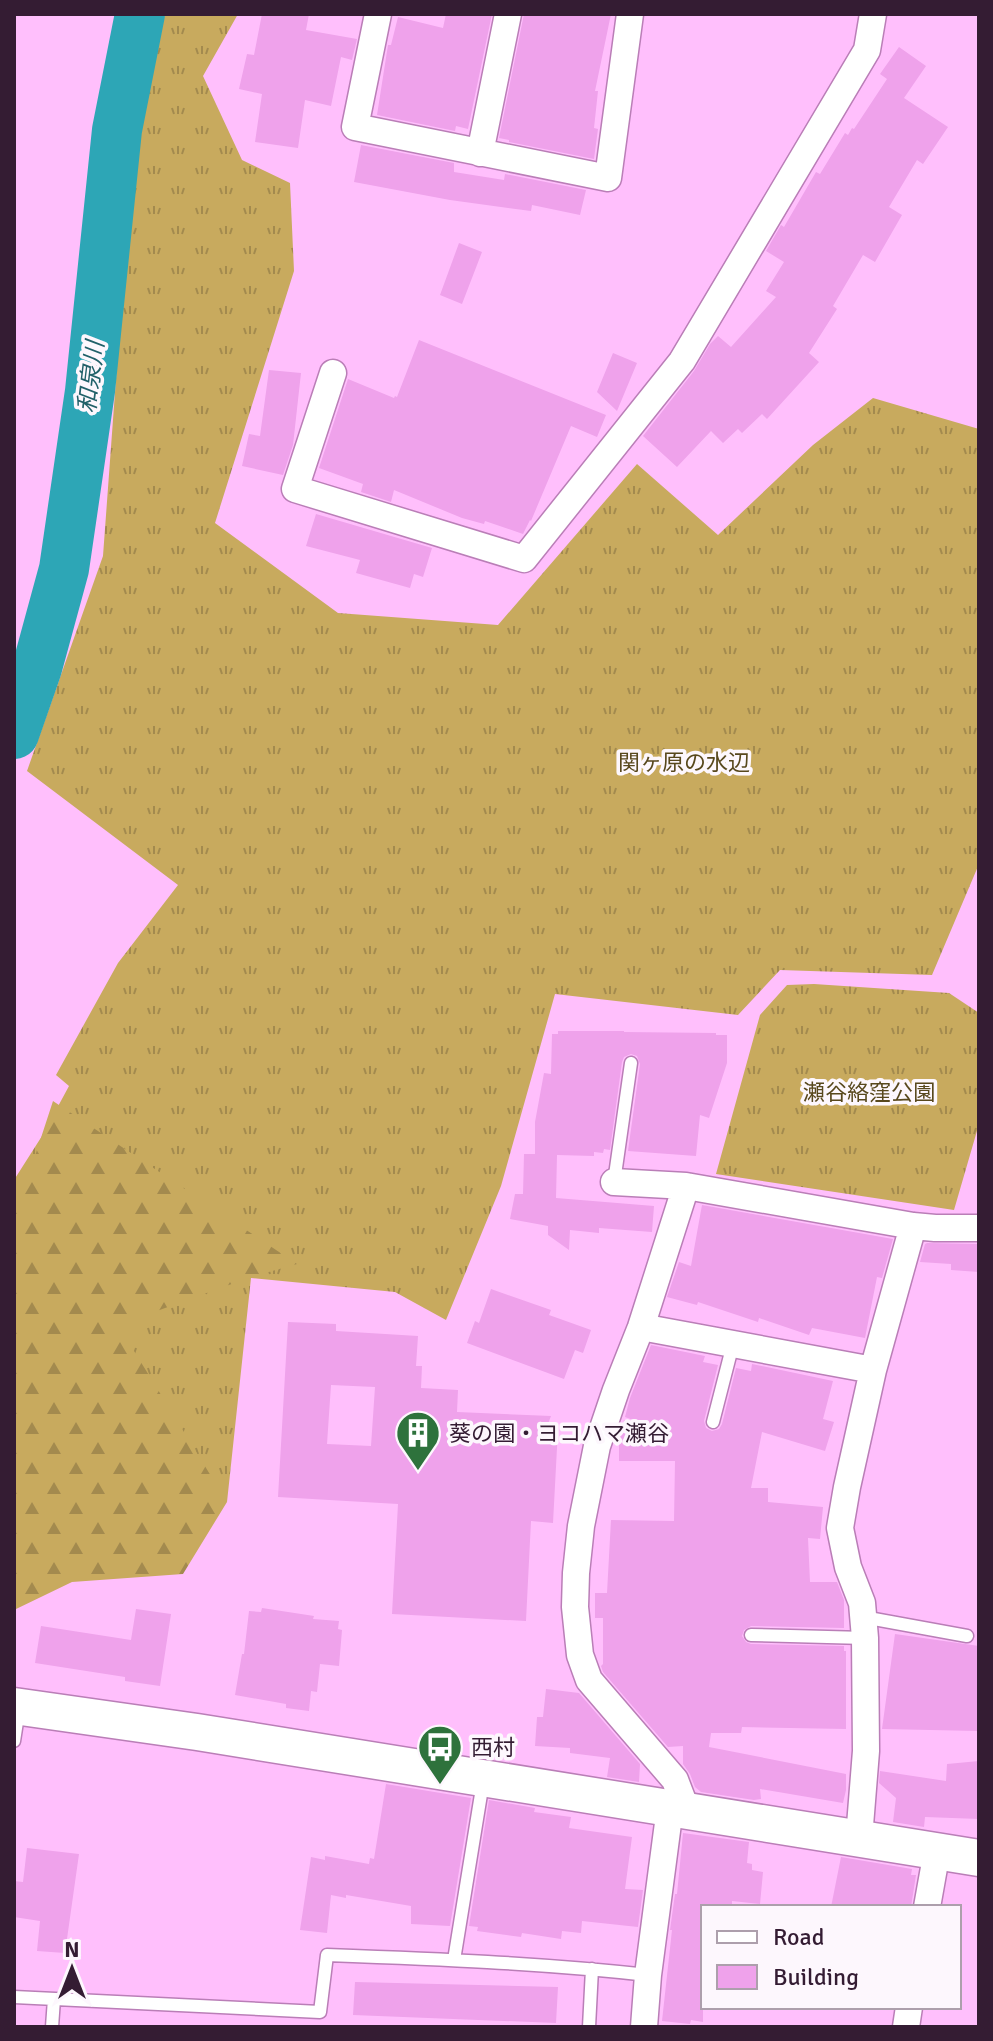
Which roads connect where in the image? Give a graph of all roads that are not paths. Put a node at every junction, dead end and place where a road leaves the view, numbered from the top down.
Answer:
1 (378, 14) edge
2 (508, 14) edge
3 (630, 14) edge
4 (867, 15) edge
5 (480, 153) junction
6 (333, 373) dead end
7 (631, 1063) dead end
8 (614, 1182) joint
9 (686, 1186) junction
10 (913, 1226) junction
11 (979, 1228) edge
12 (641, 1327) junction
13 (733, 1344) junction
14 (873, 1370) junction
15 (713, 1422) dead end
16 (864, 1628) junction
17 (751, 1635) dead end
18 (967, 1636) dead end
19 (16, 1718) edge
20 (483, 1779) junction
21 (676, 1808) junction
22 (859, 1838) junction
23 (937, 1851) junction
24 (979, 1858) edge
25 (927, 1905) edge
26 (454, 1960) junction
27 (592, 1969) junction
28 (648, 1975) junction
29 (14, 1997) edge
30 (54, 1999) junction
31 (320, 2012) junction
32 (52, 2027) edge
33 (319, 2027) edge
34 (589, 2027) edge
35 (644, 2027) edge

1 - 5 street
2 - 5 street
3 - 5 street
4 - 6 street
7 - 8 lane
8 - 9 street
9 - 10 street
9 - 12 street
10 - 11 street
10 - 14 street
12 - 13 street
12 - 21 street
13 - 14 street
13 - 15 lane
14 - 16 street
16 - 17 lane
16 - 18 lane
16 - 22 street
19 - 20 street
20 - 21 street
20 - 26 lane
21 - 22 street
21 - 28 street
22 - 23 street
23 - 24 street
23 - 25 street
26 - 27 lane
26 - 31 lane
27 - 28 lane
27 - 34 lane
28 - 35 street
29 - 30 lane
30 - 31 lane
30 - 32 lane
31 - 33 lane

